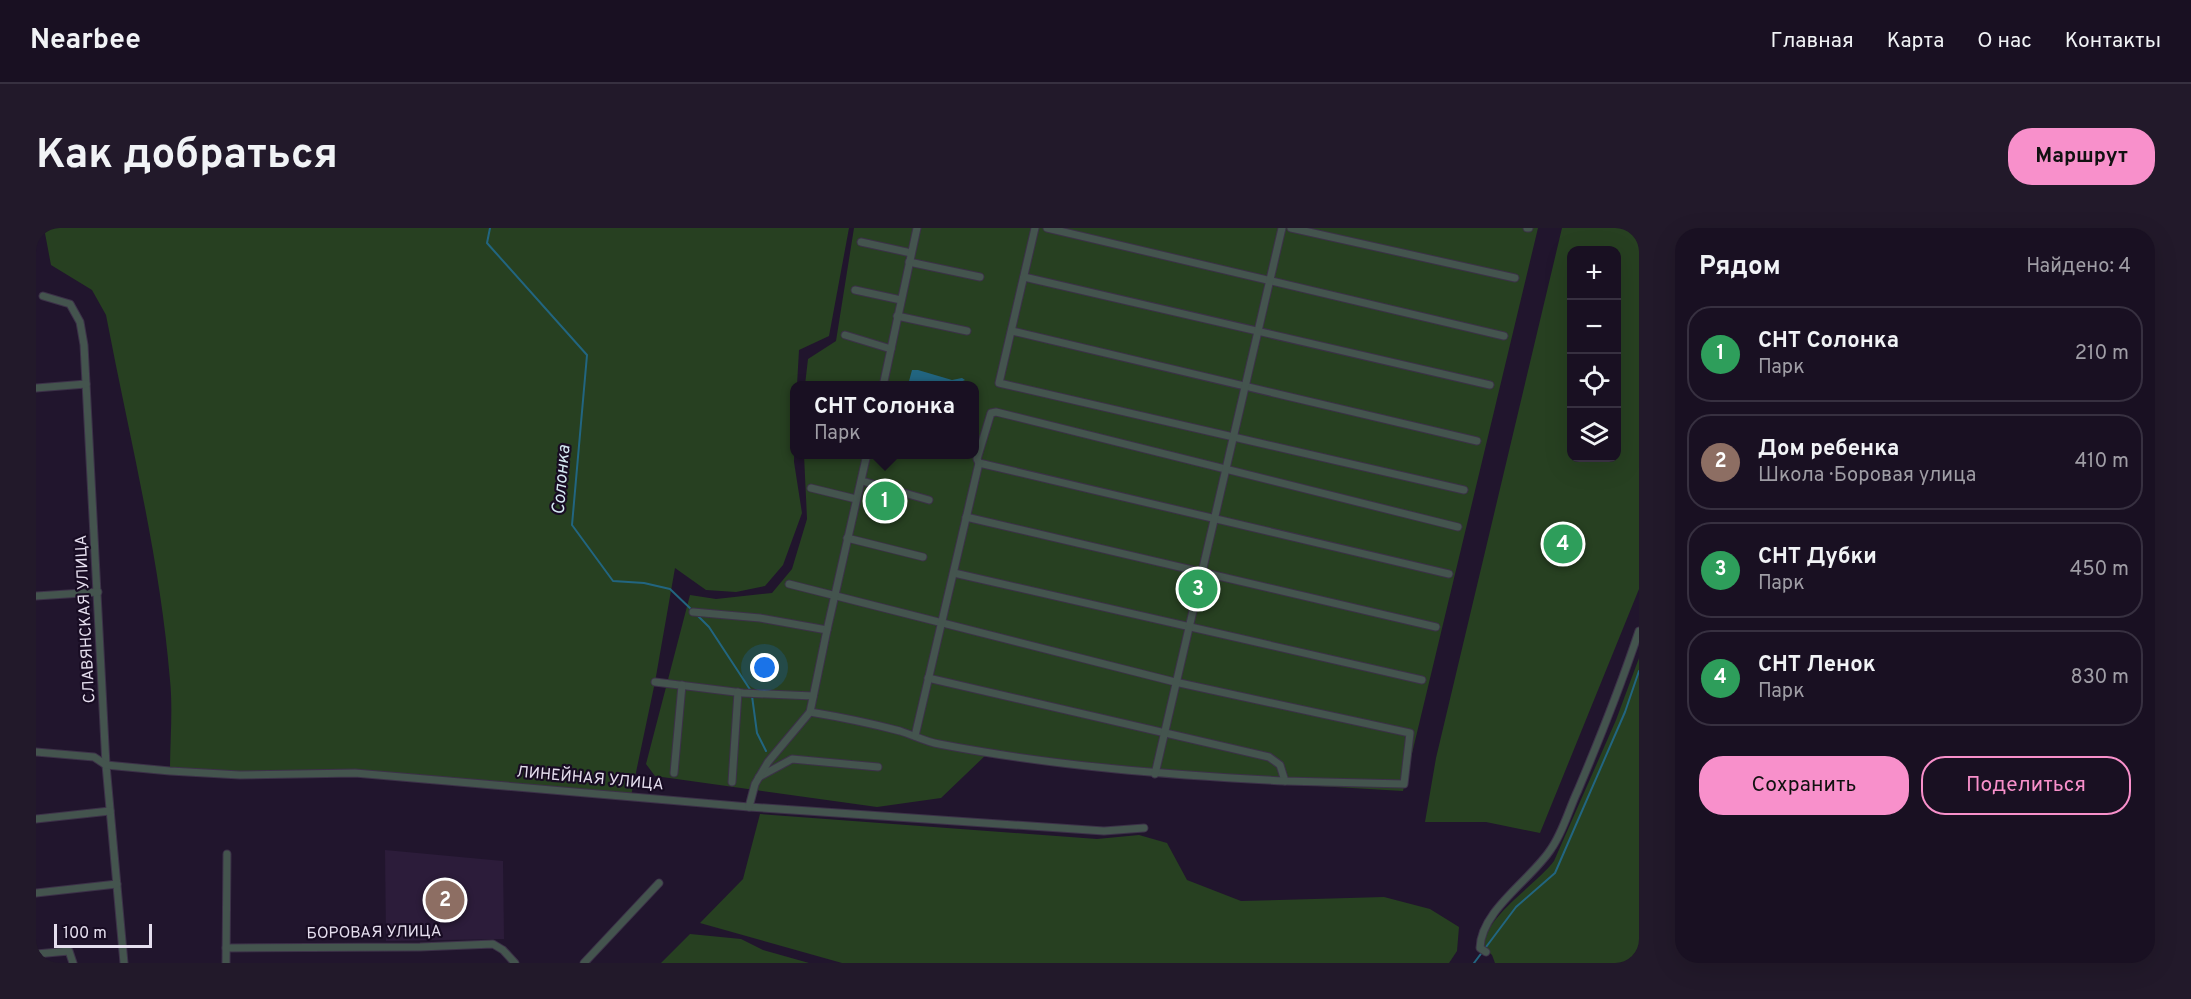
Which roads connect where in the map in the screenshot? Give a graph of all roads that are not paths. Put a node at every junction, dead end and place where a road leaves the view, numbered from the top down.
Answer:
1 (917, 228) edge
2 (1035, 228) edge
3 (1047, 228) edge
4 (1282, 228) edge
5 (1291, 228) edge
6 (861, 242) dead end
7 (911, 253) junction
8 (909, 262) junction
9 (980, 277) dead end
10 (1024, 278) junction
11 (1515, 278) dead end
12 (1269, 281) junction
13 (855, 290) dead end
14 (43, 296) dead end
15 (901, 300) junction
16 (897, 316) junction
17 (967, 331) dead end
18 (1012, 331) junction
19 (1258, 332) junction
20 (845, 335) dead end
21 (1504, 336) dead end
22 (891, 349) junction
23 (883, 381) edge
24 (86, 384) junction
25 (1490, 385) dead end
26 (1246, 387) junction
27 (36, 388) edge
28 (1232, 438) junction
29 (1477, 441) dead end
30 (979, 452) edge
31 (866, 459) edge
32 (977, 459) edge
33 (979, 463) junction
34 (1225, 470) junction
35 (862, 481) junction
36 (811, 488) dead end
37 (1464, 490) dead end
38 (856, 499) junction
39 (929, 500) dead end
40 (966, 517) junction
41 (1214, 519) junction
42 (1458, 527) dead end
43 (847, 538) junction
44 (923, 557) dead end
45 (954, 573) junction
46 (1201, 573) junction
47 (1449, 574) dead end
48 (789, 584) dead end
49 (98, 592) junction
50 (36, 596) edge
51 (834, 597) junction
52 (693, 612) dead end
53 (940, 624) junction
54 (1188, 626) junction
55 (1436, 627) dead end
56 (826, 630) junction
57 (1639, 631) edge
58 (928, 678) junction
59 (1422, 680) dead end
60 (655, 682) dead end
61 (1175, 682) junction
62 (682, 685) junction
63 (738, 692) junction
64 (813, 696) junction
65 (810, 712) junction
66 (1163, 733) junction
67 (915, 736) junction
68 (36, 752) edge
69 (106, 765) junction
70 (878, 767) dead end
71 (674, 772) dead end
72 (1155, 774) junction
73 (757, 778) junction
74 (1285, 781) junction
75 (732, 782) dead end
76 (749, 807) junction
77 (111, 811) junction
78 (36, 819) edge
79 (1144, 828) dead end
80 (227, 854) dead end
81 (659, 883) dead end
82 (117, 884) junction
83 (36, 893) edge
84 (226, 948) junction
85 (1483, 950) dead end
86 (36, 954) edge
87 (73, 963) edge
88 (124, 963) edge
89 (226, 963) edge
90 (515, 963) edge
91 (584, 963) edge

1 - 7 street
2 - 10 street
3 - 12 street
4 - 12 street
5 - 11 street
6 - 7 street
7 - 8 street
8 - 9 street
8 - 15 street
10 - 18 street
10 - 19 street
12 - 19 street
12 - 21 street
13 - 15 street
14 - 24 street, СЛАВЯНСКАЯ УЛИЦА
15 - 16 street
16 - 17 street
16 - 22 street
18 - 26 street
18 - 28 street
19 - 25 street
19 - 26 street
20 - 22 street
22 - 23 street
24 - 27 street
24 - 49 street, СЛАВЯНСКАЯ УЛИЦА
26 - 28 street
26 - 29 street
28 - 34 street
28 - 37 street
30 - 34 street
31 - 35 street
32 - 33 street
33 - 40 street
33 - 41 street
34 - 41 street
34 - 42 street
35 - 38 street
35 - 39 street
36 - 38 street
38 - 43 street
40 - 45 street
40 - 46 street
41 - 46 street
41 - 47 street
43 - 44 street
43 - 51 street
45 - 53 street
45 - 54 street
46 - 54 street
46 - 55 street
48 - 51 street
49 - 50 street
49 - 69 street, СЛАВЯНСКАЯ УЛИЦА
51 - 53 street
51 - 56 street
52 - 56 street
53 - 58 street
53 - 61 street
54 - 59 street
54 - 61 street
56 - 64 street
57 - 85 street
58 - 66 street
58 - 67 street
60 - 62 street
61 - 66 street
61 - 74 street
62 - 63 street
62 - 71 street
63 - 64 street
63 - 75 street
64 - 65 street
65 - 67 street
65 - 73 street
66 - 72 street
66 - 74 street
67 - 72 street
68 - 69 street, ЛИНЕЙНАЯ УЛИЦА
69 - 76 street, ЛИНЕЙНАЯ УЛИЦА
69 - 77 street, СЛАВЯНСКАЯ УЛИЦА
70 - 73 street
72 - 74 street
73 - 76 street
76 - 79 street, ЛИНЕЙНАЯ УЛИЦА
77 - 78 street
77 - 82 street, СЛАВЯНСКАЯ УЛИЦА
80 - 84 street
81 - 91 street
82 - 83 street
82 - 88 street, СЛАВЯНСКАЯ УЛИЦА
84 - 89 street
84 - 90 street, БОРОВАЯ УЛИЦА
86 - 87 street

